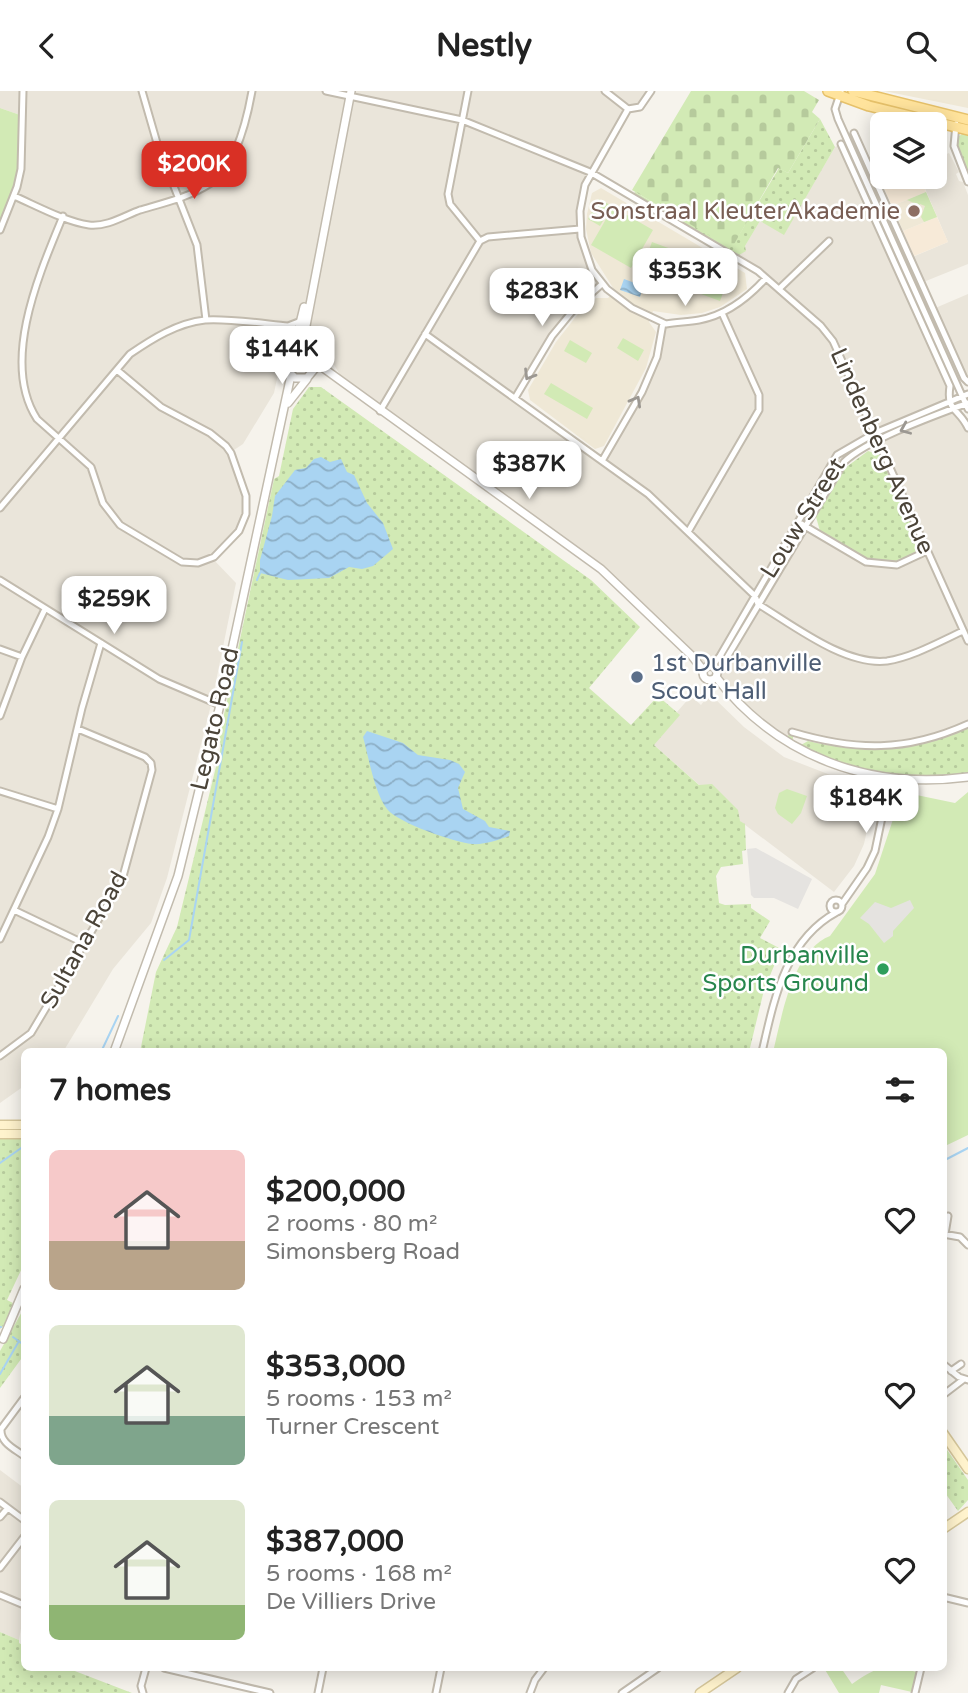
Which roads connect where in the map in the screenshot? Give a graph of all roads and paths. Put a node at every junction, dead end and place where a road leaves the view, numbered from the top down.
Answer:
1 (23, 91) edge
2 (142, 91) edge
3 (252, 91) edge
4 (326, 91) edge
5 (468, 91) edge
6 (605, 91) edge
7 (651, 91) edge
8 (828, 91) edge
9 (853, 91) edge
10 (351, 93) edge
11 (840, 94) edge
12 (628, 109) junction
13 (462, 120) junction
14 (968, 120) edge
15 (956, 123) junction
16 (968, 130) edge
17 (854, 133) dead end
18 (841, 144) dead end
19 (870, 170) edge
20 (590, 173) junction
21 (870, 173) edge
22 (864, 177) junction
23 (968, 182) edge
24 (879, 189) edge
25 (13, 196) junction
26 (179, 198) junction
27 (63, 216) junction
28 (580, 229) junction
29 (0, 230) edge
30 (480, 241) junction
31 (829, 241) dead end
32 (319, 252) junction
33 (766, 278) junction
34 (602, 284) junction
35 (779, 289) junction
36 (722, 313) junction
37 (206, 320) junction
38 (301, 321) junction
39 (663, 323) junction
40 (289, 326) junction
41 (425, 334) junction
42 (298, 338) junction
43 (307, 353) junction
44 (292, 356) junction
45 (315, 362) junction
46 (117, 370) junction
47 (292, 375) junction
48 (309, 377) junction
49 (338, 380) junction
50 (968, 382) edge
51 (965, 395) edge
52 (515, 398) junction
53 (949, 402) junction
54 (967, 405) edge
55 (952, 409) junction
56 (380, 411) junction
57 (282, 412) junction
58 (968, 428) edge
59 (875, 433) junction
60 (59, 438) junction
61 (878, 441) junction
62 (602, 461) junction
63 (0, 508) edge
64 (798, 522) junction
65 (804, 526) junction
66 (688, 532) junction
67 (927, 551) junction
68 (0, 580) edge
69 (755, 596) junction
70 (758, 604) junction
71 (45, 609) junction
72 (963, 631) junction
73 (968, 641) edge
74 (101, 643) junction
75 (0, 649) edge
76 (22, 657) junction
77 (708, 667) junction
78 (715, 677) junction
79 (220, 705) junction
80 (1, 712) edge
81 (968, 724) edge
82 (78, 729) junction
83 (792, 732) dead end
84 (968, 777) edge
85 (890, 779) junction
86 (0, 791) edge
87 (58, 809) junction
88 (839, 902) junction
89 (830, 908) junction
90 (14, 910) junction
91 (837, 912) junction
92 (819, 924) junction
93 (0, 939) edge
94 (83, 943) junction
95 (116, 1048) edge
96 (763, 1048) edge
97 (0, 1056) edge
98 (0, 1125) edge
99 (21, 1125) edge
100 (0, 1134) edge
101 (21, 1134) edge
102 (947, 1235) edge
103 (968, 1245) edge
104 (21, 1296) edge
105 (21, 1306) edge
106 (1, 1341) edge
107 (961, 1364) dead end
108 (947, 1368) edge
109 (951, 1371) junction
110 (966, 1379) edge
111 (947, 1392) edge
112 (21, 1402) edge
113 (947, 1439) edge
114 (21, 1454) edge
115 (968, 1469) edge
116 (0, 1502) edge
117 (8, 1508) junction
118 (966, 1512) edge
119 (0, 1517) edge
120 (21, 1518) edge
121 (947, 1526) edge
122 (21, 1541) edge
123 (0, 1568) edge
124 (0, 1595) edge
125 (947, 1598) edge
126 (21, 1604) edge
127 (968, 1604) edge
128 (145, 1671) edge
129 (177, 1671) edge
130 (195, 1671) edge
131 (322, 1671) edge
132 (440, 1671) edge
133 (542, 1671) edge
134 (653, 1671) edge
135 (732, 1671) edge
136 (808, 1671) edge
137 (920, 1671) edge
138 (194, 1675) junction
139 (143, 1693) edge
140 (270, 1693) edge
141 (318, 1693) edge
142 (436, 1693) edge
143 (530, 1693) edge
144 (622, 1693) edge
145 (699, 1693) edge
146 (788, 1693) edge
147 (915, 1693) edge

1 - 25 street
2 - 26 street
3 - 26 street
4 - 10 street, Lindenberg Avenue
5 - 13 street
6 - 12 street
7 - 12 street
8 - 11 main road
9 - 15 main road
10 - 13 street, Lindenberg Avenue
10 - 32 street
11 - 15 main road
11 - 22 street
12 - 20 street
13 - 20 street, Lindenberg Avenue
13 - 30 street
14 - 15 main road
15 - 16 main road
15 - 23 street
17 - 19 street
18 - 53 street
20 - 28 street
20 - 33 street, Lindenberg Avenue
21 - 22 street
22 - 51 street
24 - 50 street
25 - 27 street
25 - 29 street
26 - 27 street
26 - 37 street
27 - 60 street
28 - 30 street
28 - 34 street
30 - 41 street
31 - 35 street
32 - 38 street
32 - 43 street
33 - 35 street, Lindenberg Avenue
33 - 36 street
34 - 39 street
34 -> 52 street
35 - 59 street, Lindenberg Avenue
36 - 39 street
36 - 66 street
37 - 40 street
37 - 46 street
38 - 40 street
38 - 42 street
62 -> 39 street
40 - 42 street
41 - 52 street
41 - 56 street
42 - 44 street
43 - 44 street
43 - 45 street
44 - 47 street
45 - 48 street
45 - 49 street
46 - 60 street
46 - 60 street
47 - 48 street
47 - 57 street, Legato Road
48 - 49 street
48 - 57 street, Legato Road
49 - 56 street
51 - 53 street, Louw Street
51 - 54 street
52 - 62 street
53 - 55 street
53 - 59 street, Louw Street
54 - 55 street, Louw Street
55 - 58 street
55 -> 61 street, Louw Street
56 - 77 street
57 - 79 street, Legato Road
59 - 61 street, Lindenberg Avenue
59 - 64 street, Louw Street
60 - 63 street
61 - 65 street, Louw Street
61 - 67 street, Lindenberg Avenue
62 - 66 street
64 - 65 street
64 - 69 street, Louw Street
65 - 67 street
65 - 70 street, Louw Street
66 - 69 street
67 - 72 street, Lindenberg Avenue
68 - 71 street
69 - 70 street
69 - 77 street, Louw Street
70 - 72 street
70 - 78 street, Louw Street
71 - 74 street
71 - 76 street
72 - 73 street, Lindenberg Avenue
74 - 79 street
74 - 82 street
75 - 76 street
76 - 80 street
77 - 78 street
77 - 78 street
78 - 85 street
79 - 95 street, Legato Road
81 - 83 street
82 - 87 street
82 - 94 street, Sultana Road
84 - 85 street
85 - 88 street
86 - 87 street
87 - 90 street
88 - 89 street
88 - 91 street
89 - 91 street
89 - 92 street
90 - 93 street
90 - 94 street
91 - 92 street
92 - 96 street
94 - 97 street, Sultana Road
98 - 99 main road
100 - 101 main road
102 - 103 street
104 - 106 street
105 - 106 street
107 - 109 street
108 - 109 street
109 - 110 street
110 - 111 street
112 - 114 street
113 - 115 main road
116 - 117 street
117 - 119 street
117 - 120 street
118 - 121 main road
122 - 123 street
124 - 126 street
125 - 127 street
128 - 139 street
129 - 138 street
130 - 138 street
131 - 141 street
132 - 142 street
133 - 143 street
134 - 144 street
135 - 145 main road
136 - 146 street
137 - 147 street
138 - 140 street

